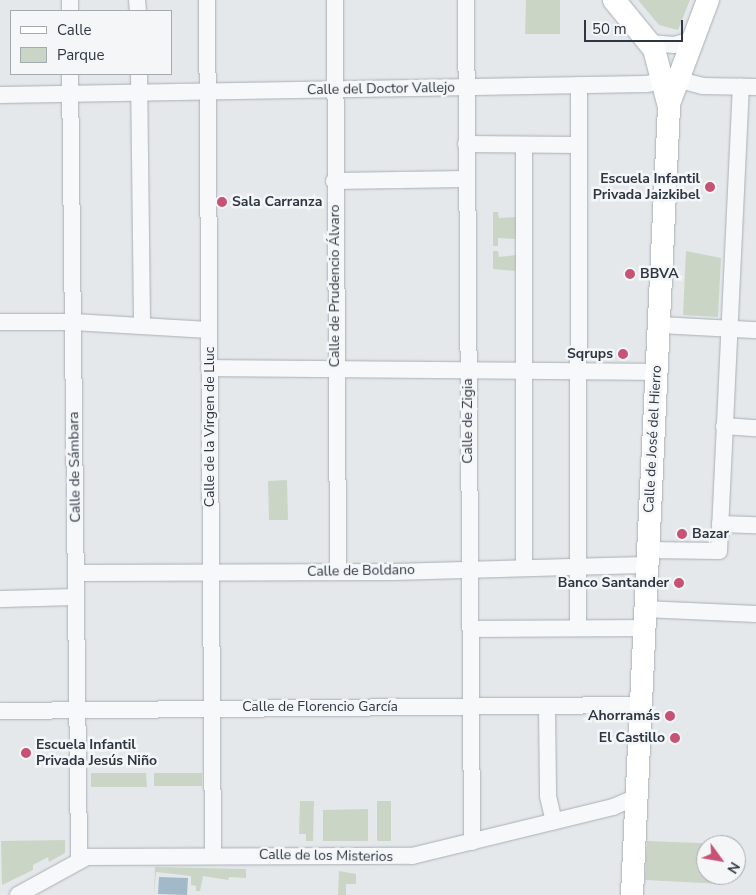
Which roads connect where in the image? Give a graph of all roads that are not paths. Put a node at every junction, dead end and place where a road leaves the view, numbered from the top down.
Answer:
1 (206, 0) edge
2 (335, 0) edge
3 (466, 0) edge
4 (614, 0) edge
5 (708, 0) edge
6 (692, 40) junction
7 (651, 43) junction
8 (70, 75) edge
9 (139, 75) edge
10 (671, 78) junction
11 (578, 85) junction
12 (748, 87) edge
13 (466, 88) junction
14 (334, 90) junction
15 (139, 91) junction
16 (206, 91) junction
17 (70, 94) junction
18 (0, 95) edge
19 (466, 144) junction
20 (524, 145) junction
21 (578, 145) junction
22 (466, 179) junction
23 (334, 181) junction
24 (0, 322) edge
25 (73, 322) junction
26 (659, 325) junction
27 (142, 326) junction
28 (728, 329) junction
29 (209, 330) junction
30 (756, 330) edge
31 (210, 368) junction
32 (336, 368) junction
33 (468, 368) junction
34 (524, 368) junction
35 (578, 370) junction
36 (657, 372) junction
37 (724, 426) junction
38 (756, 428) edge
39 (720, 524) junction
40 (756, 525) edge
41 (647, 557) junction
42 (578, 566) junction
43 (524, 567) junction
44 (468, 568) junction
45 (338, 572) junction
46 (76, 573) junction
47 (211, 574) junction
48 (76, 598) junction
49 (0, 599) edge
50 (756, 614) edge
51 (644, 619) junction
52 (578, 627) junction
53 (471, 629) junction
54 (640, 705) junction
55 (471, 707) junction
56 (212, 708) junction
57 (546, 708) junction
58 (77, 710) junction
59 (0, 711) edge
60 (636, 797) junction
61 (554, 821) junction
62 (472, 842) junction
63 (213, 855) junction
64 (79, 860) junction
65 (18, 895) edge
66 (632, 895) edge

1 - 16 street, Calle de la Virgen de Lluc
2 - 14 street, Calle de Prudencio Álvaro
3 - 13 street, Calle de Zigia
4 - 7 street, Calle de José del Hierro
5 - 6 street
6 - 7 street
6 - 10 street
7 - 10 street, Calle de José del Hierro
8 - 17 street, Calle de Sámbara
9 - 15 street
10 - 11 street, Calle del Doctor Vallejo
10 - 12 street
10 - 26 street, Calle de José del Hierro
11 - 13 street, Calle del Doctor Vallejo
11 - 21 street
12 - 28 street
13 - 14 street, Calle del Doctor Vallejo
13 - 19 street, Calle de Zigia
14 - 16 street, Calle del Doctor Vallejo
14 - 23 street, Calle de Prudencio Álvaro
15 - 16 street, Calle del Doctor Vallejo
15 - 17 street, Calle del Doctor Vallejo
15 - 27 street
16 - 29 street, Calle de la Virgen de Lluc
17 - 18 street, Calle del Doctor Vallejo
17 - 25 street, Calle de Sámbara
19 - 20 street
19 - 22 street, Calle de Zigia
20 - 21 street
20 - 34 street
21 - 35 street
22 - 23 street
22 - 33 street, Calle de Zigia
23 - 32 street, Calle de Prudencio Álvaro
24 - 25 street
25 - 27 street
25 - 46 street, Calle de Sámbara
26 - 28 street
26 - 36 street, Calle de José del Hierro
27 - 29 street
28 - 30 street
28 - 37 street
29 - 31 street, Calle de la Virgen de Lluc
31 - 32 street
31 - 47 street, Calle de la Virgen de Lluc
32 - 33 street
32 - 45 street, Calle de Prudencio Álvaro
33 - 34 street
33 - 44 street, Calle de Zigia
34 - 35 street
34 - 43 street
35 - 36 street
35 - 42 street
36 - 41 street, Calle de José del Hierro
37 - 38 street
37 - 39 street
39 - 40 street
39 - 41 street, Calle de Boldano
41 - 42 street, Calle de Boldano
41 - 51 street, Calle de José del Hierro
42 - 43 street, Calle de Boldano
42 - 52 street
43 - 44 street, Calle de Boldano
44 - 45 street, Calle de Boldano
44 - 53 street, Calle de Zigia
45 - 47 street, Calle de Boldano
46 - 47 street, Calle de Boldano
46 - 48 street, Calle de Sámbara
47 - 56 street, Calle de la Virgen de Lluc
48 - 49 street
48 - 58 street, Calle de Sámbara
50 - 51 street
51 - 52 street
51 - 54 street, Calle de José del Hierro
52 - 53 street
53 - 55 street, Calle de Zigia
54 - 57 street, Calle de Florencio García
54 - 60 street, Calle de José del Hierro
55 - 56 street, Calle de Florencio García
55 - 57 street, Calle de Florencio García
55 - 62 street, Calle de Zigia
56 - 58 street, Calle de Florencio García
56 - 63 street, Calle de la Virgen de Lluc
57 - 61 street
58 - 59 street, Calle de Florencio García
58 - 64 street, Calle de Sámbara
60 - 61 street, Calle de los Misterios
60 - 66 street, Calle de José del Hierro
61 - 62 street, Calle de los Misterios
62 - 63 street, Calle de los Misterios
63 - 64 street, Calle de los Misterios
64 - 65 street, Calle de los Misterios

